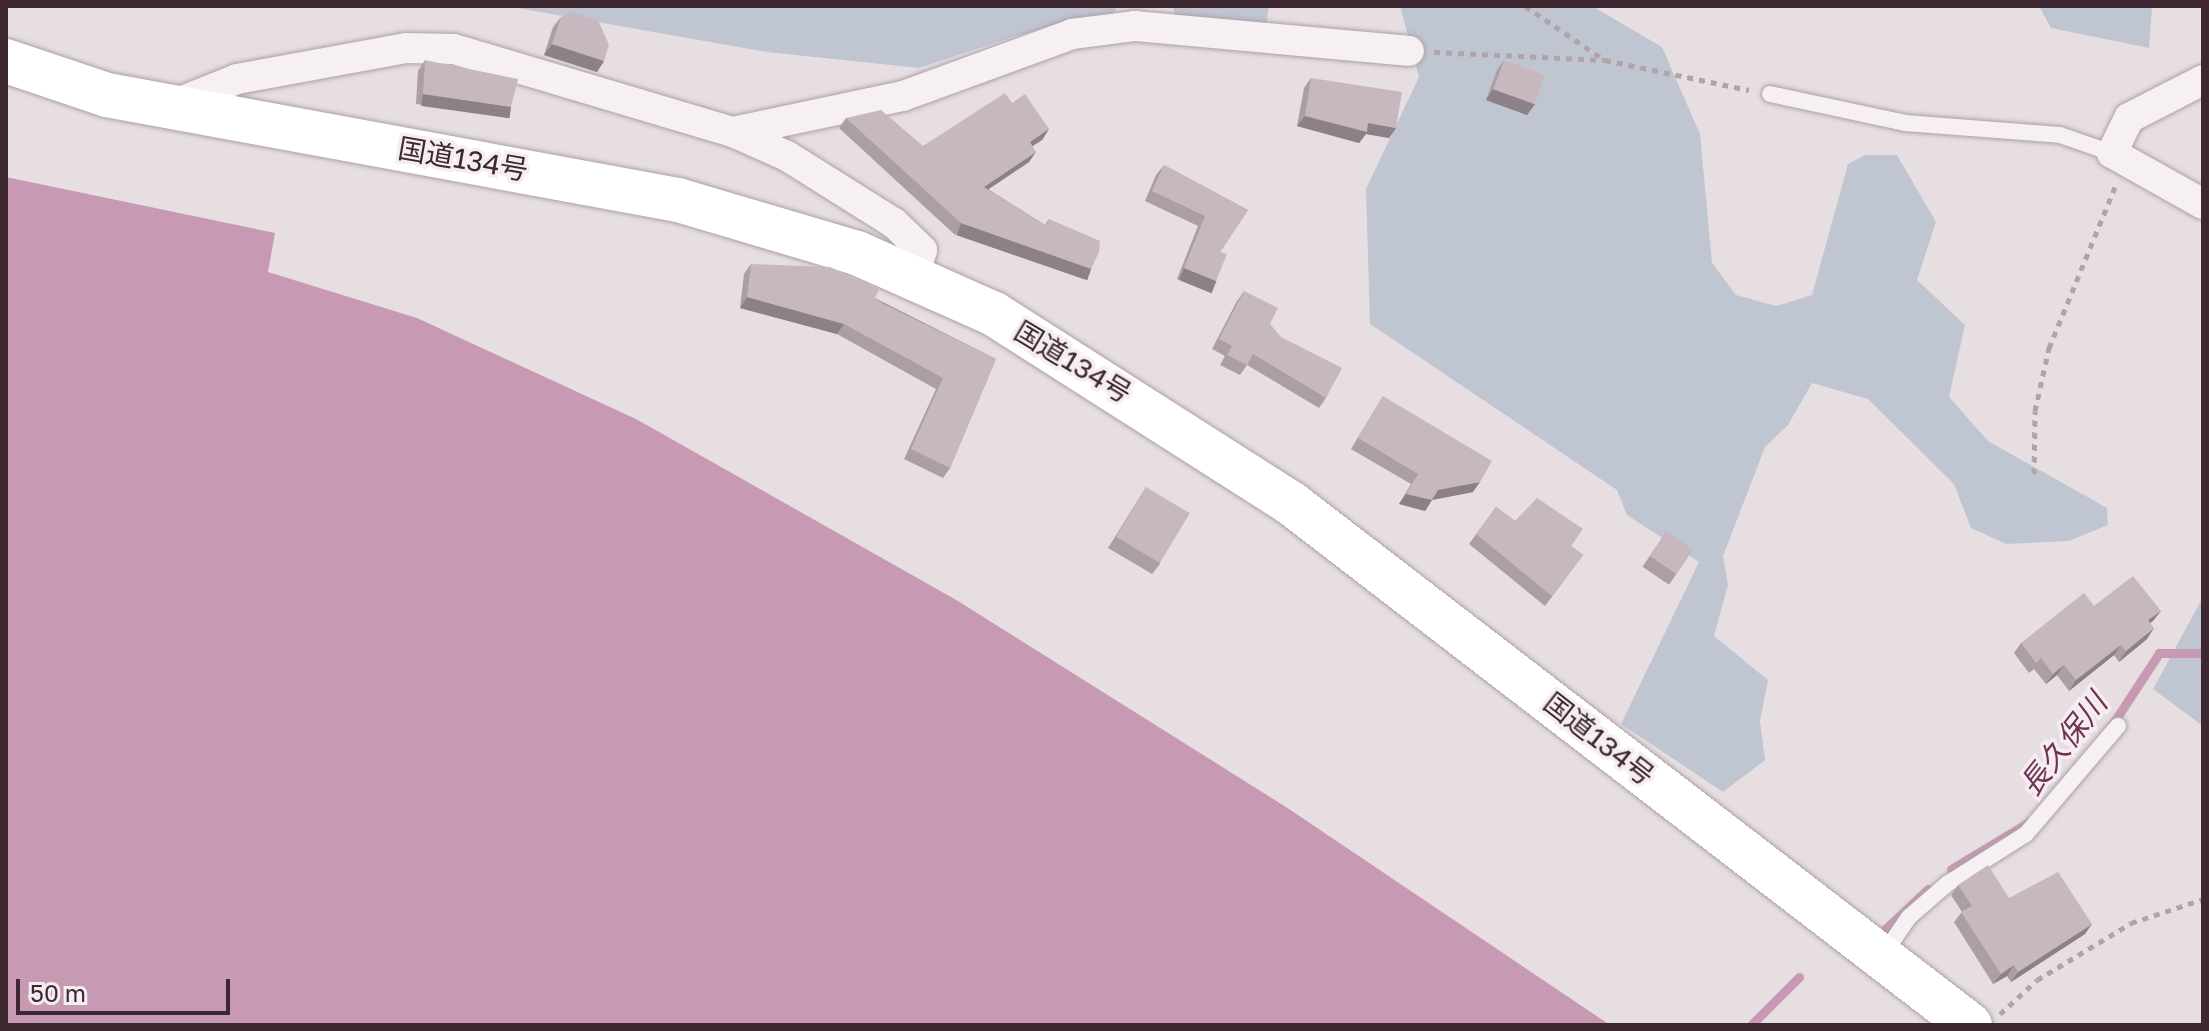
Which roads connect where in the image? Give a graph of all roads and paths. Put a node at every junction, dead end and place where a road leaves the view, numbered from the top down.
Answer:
1 (1525, 6) edge
2 (1409, 51) joint
3 (1605, 60) junction
4 (6, 61) edge
5 (2203, 80) edge
6 (1770, 94) joint
7 (170, 106) junction
8 (733, 132) junction
9 (2118, 158) junction
10 (2203, 204) edge
11 (914, 277) junction
12 (2034, 474) dead end
13 (2118, 726) dead end
14 (2203, 899) edge
15 (1883, 955) junction
16 (1982, 1022) edge

1 - 3 path
2 - 3 path
2 - 8 street
3 - 6 path
4 - 7 highway, 国道134号
5 - 9 street
6 - 9 lane
7 - 8 street
7 - 11 highway, 国道134号
8 - 11 street
9 - 10 street
9 - 12 path
11 - 15 highway, 国道134号
13 - 15 lane
14 - 16 path
15 - 16 highway, 国道134号

